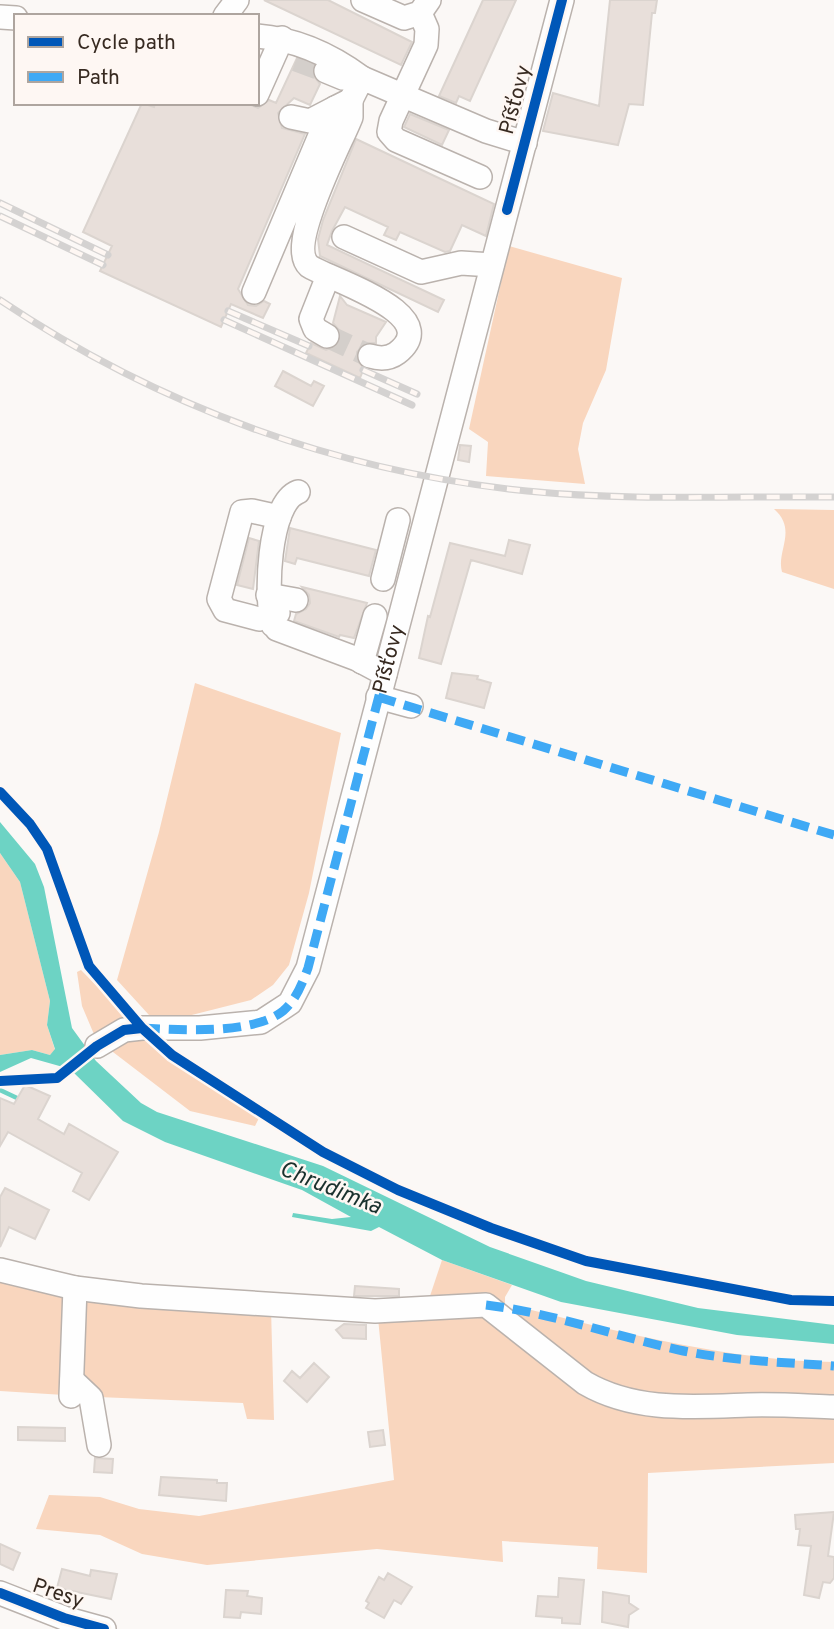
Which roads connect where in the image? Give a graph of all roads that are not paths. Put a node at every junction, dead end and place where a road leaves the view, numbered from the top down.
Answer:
1 (363, 0) edge
2 (562, 0) edge
3 (425, 7) edge
4 (259, 36) edge
5 (282, 38) junction
6 (296, 60) tunnel mouth
7 (264, 63) edge
8 (326, 71) tunnel mouth
9 (362, 78) junction
10 (259, 84) edge
11 (404, 93) junction
12 (343, 104) junction
13 (291, 117) dead end
14 (525, 143) junction
15 (480, 177) dead end
16 (344, 237) dead end
17 (492, 265) junction
18 (328, 276) junction
19 (254, 292) dead end
20 (327, 336) tunnel mouth
21 (370, 356) tunnel mouth
22 (298, 492) dead end
23 (279, 517) junction
24 (424, 527) junction
25 (383, 579) dead end
26 (277, 613) junction
27 (374, 616) dead end
28 (362, 662) junction
29 (381, 687) junction
30 (411, 706) dead end
31 (97, 1046) dead end
32 (0, 1269) edge
33 (75, 1288) junction
34 (834, 1407) edge
35 (99, 1445) dead end
36 (0, 1593) edge
37 (104, 1629) edge

1 - 3 street
2 - 14 street, Píšťovy
3 - 11 street
4 - 5 street
5 - 7 street
5 - 9 street
6 - 7 street
7 - 10 street
8 - 9 street
9 - 11 street
9 - 12 street
11 - 14 street
11 - 15 street
12 - 13 street
12 - 18 street
12 - 19 street
14 - 17 street, Píšťovy
16 - 17 street
17 - 24 street, Píšťovy
18 - 20 street
18 - 21 street
22 - 23 street
23 - 26 street
23 - 26 street
24 - 25 street
24 - 29 street, Píšťovy
26 - 28 street
27 - 28 street
28 - 29 street
29 - 30 street
29 - 31 street, Píšťovy
32 - 33 street
33 - 34 street
33 - 35 street
36 - 37 street, Presy

